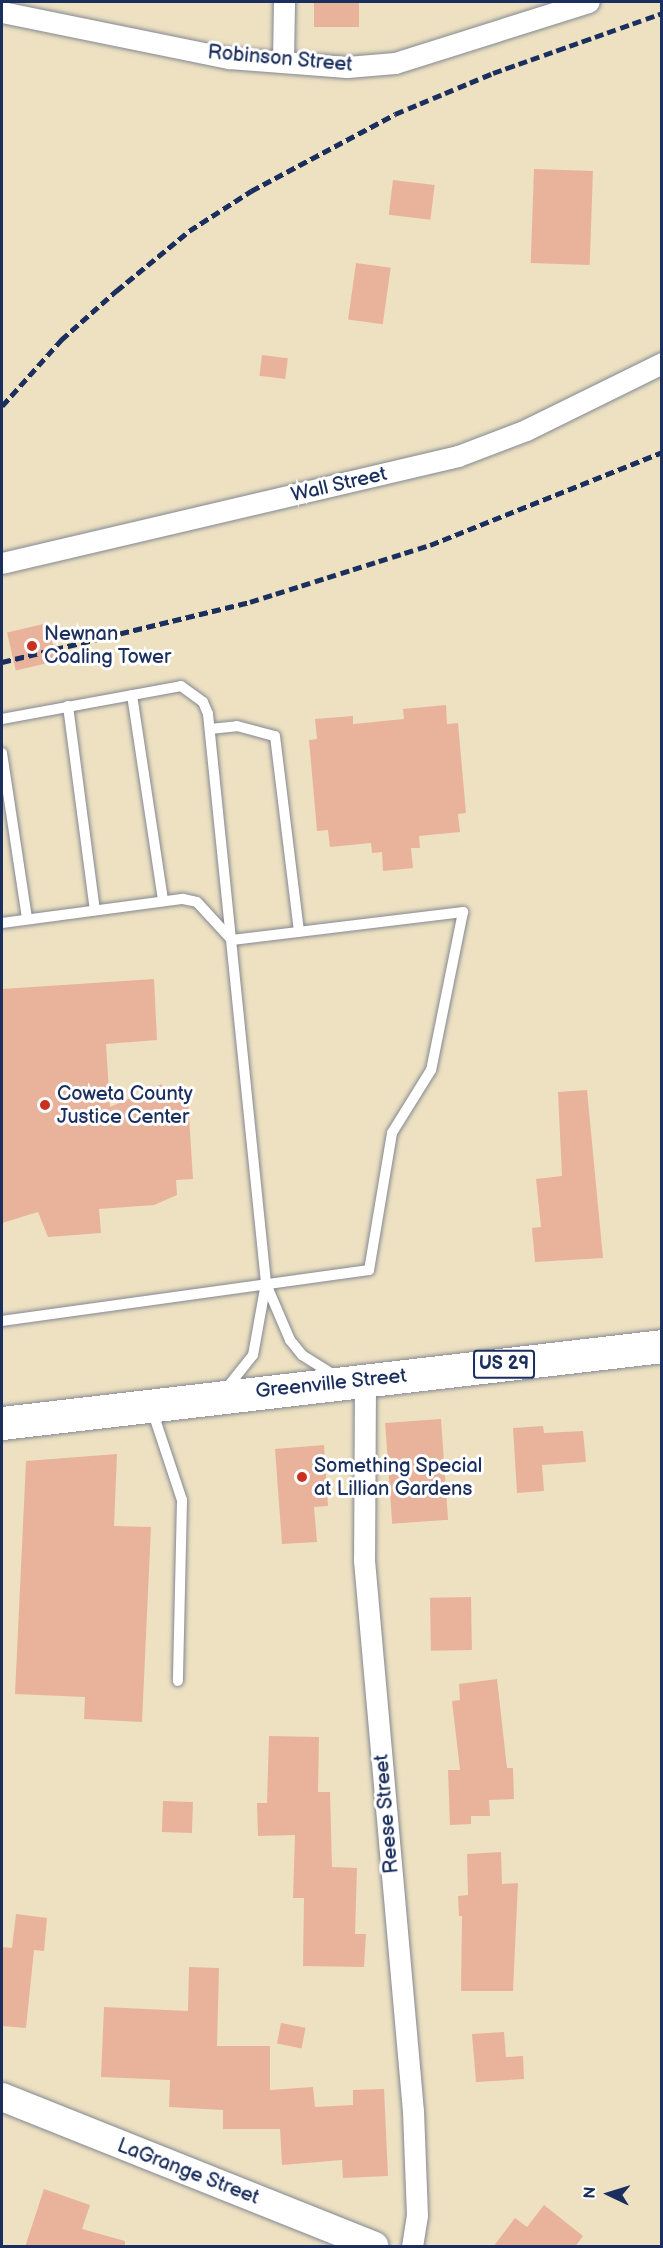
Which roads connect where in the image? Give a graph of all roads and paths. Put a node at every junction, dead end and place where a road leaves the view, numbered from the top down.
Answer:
1 (284, 2) edge
2 (590, 2) edge
3 (2, 12) edge
4 (283, 60) junction
5 (662, 363) edge
6 (2, 563) edge
7 (132, 695) junction
8 (68, 706) junction
9 (2, 719) edge
10 (210, 729) junction
11 (2, 753) edge
12 (163, 900) junction
13 (96, 909) junction
14 (27, 919) junction
15 (2, 923) edge
16 (299, 932) junction
17 (232, 940) junction
18 (266, 1283) junction
19 (2, 1321) edge
20 (662, 1346) edge
21 (356, 1382) junction
22 (220, 1396) junction
23 (150, 1404) junction
24 (2, 1423) edge
25 (178, 1681) dead end
26 (2, 2097) edge
27 (374, 2247) edge
28 (412, 2247) edge

1 - 4 street
2 - 4 street, Robinson Street
3 - 4 street, Robinson Street
5 - 6 street, Wall Street
7 - 8 lane
7 - 10 lane
7 - 12 lane
8 - 9 lane
8 - 13 lane
10 - 16 lane
10 - 17 lane
11 - 14 lane
12 - 13 lane
12 - 17 lane
13 - 14 lane
14 - 15 lane
16 - 17 lane
16 - 18 lane
17 - 18 lane
18 - 19 lane
18 - 21 lane
18 - 22 lane
20 - 21 main road, Greenville Street / US 29
21 - 22 main road, Greenville Street / US 29
21 - 28 street, Reese Street
22 - 23 main road, Greenville Street / US 29
23 - 24 main road, Greenville Street / US 29
23 - 25 lane
26 - 27 street, LaGrange Street

